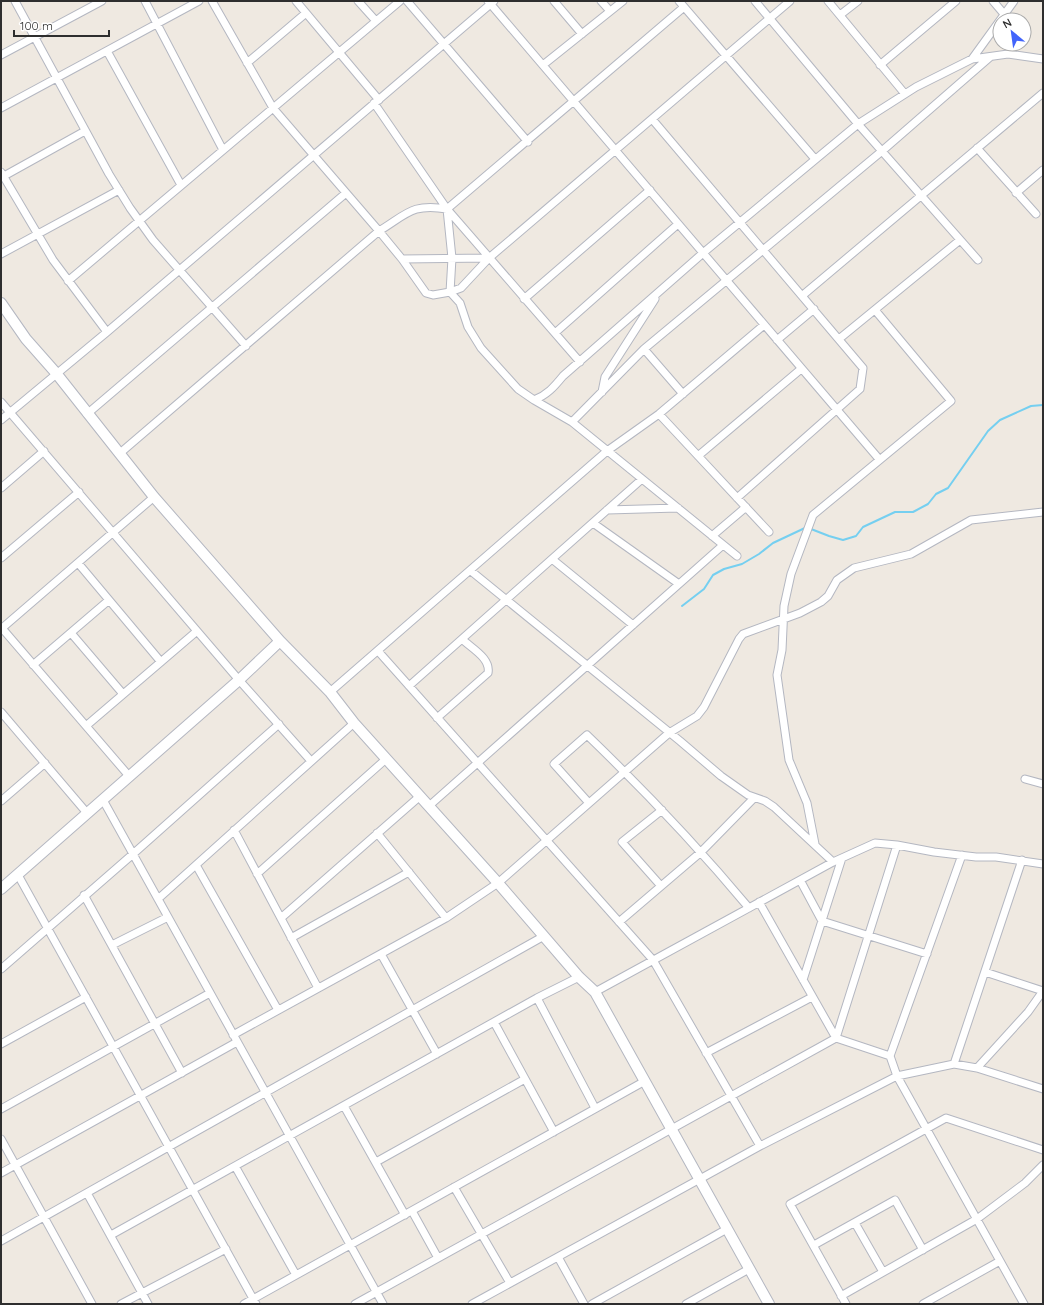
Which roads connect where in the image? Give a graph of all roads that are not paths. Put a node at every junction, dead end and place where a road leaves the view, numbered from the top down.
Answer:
1 (15, 1) edge
2 (102, 1) edge
3 (145, 1) edge
4 (199, 1) edge
5 (212, 1) edge
6 (296, 1) edge
7 (358, 1) edge
8 (400, 1) edge
9 (407, 1) edge
10 (554, 1) edge
11 (601, 1) edge
12 (623, 1) edge
13 (679, 1) edge
14 (755, 1) edge
15 (790, 1) edge
16 (828, 1) edge
17 (858, 1) edge
18 (956, 1) edge
19 (993, 1) edge
20 (1014, 1) edge
21 (490, 2) edge
22 (684, 7) junction
23 (610, 11) junction
24 (1002, 12) edge
25 (1006, 12) edge
26 (306, 13) junction
27 (840, 15) junction
28 (770, 18) junction
29 (376, 21) junction
30 (156, 23) junction
31 (992, 31) edge
32 (582, 34) junction
33 (35, 37) junction
34 (444, 44) junction
35 (107, 51) junction
36 (339, 52) junction
37 (1, 55) edge
38 (726, 56) junction
39 (990, 56) junction
40 (972, 59) junction
41 (1043, 59) edge
42 (247, 63) junction
43 (880, 64) junction
44 (543, 65) junction
45 (57, 78) junction
46 (905, 94) junction
47 (1043, 94) edge
48 (377, 101) junction
49 (574, 101) junction
50 (1, 108) edge
51 (272, 108) junction
52 (652, 119) junction
53 (858, 124) junction
54 (85, 131) junction
55 (528, 142) junction
56 (977, 148) junction
57 (223, 150) junction
58 (616, 150) junction
59 (882, 151) junction
60 (313, 155) junction
61 (815, 159) junction
62 (1043, 170) edge
63 (2, 174) edge
64 (181, 185) junction
65 (119, 190) junction
66 (650, 190) junction
67 (346, 193) junction
68 (1016, 193) junction
69 (921, 196) junction
70 (447, 210) junction
71 (1036, 214) dead end
72 (139, 221) junction
73 (739, 223) junction
74 (678, 224) junction
75 (379, 231) junction
76 (38, 235) junction
77 (960, 240) junction
78 (763, 250) junction
79 (703, 253) junction
80 (1, 254) edge
81 (452, 258) junction
82 (489, 258) junction
83 (402, 259) junction
84 (978, 260) dead end
85 (180, 270) junction
86 (68, 281) junction
87 (726, 281) junction
88 (450, 292) junction
89 (660, 292) junction
90 (803, 295) junction
91 (524, 299) junction
92 (1, 303) edge
93 (212, 308) junction
94 (814, 309) junction
95 (875, 310) junction
96 (764, 325) junction
97 (107, 332) junction
98 (554, 333) junction
99 (839, 339) junction
100 (777, 340) junction
101 (246, 346) junction
102 (644, 349) junction
103 (580, 362) junction
104 (801, 369) junction
105 (56, 373) junction
106 (602, 392) junction
107 (683, 394) junction
108 (534, 400) junction
109 (1, 402) edge
110 (837, 411) junction
111 (10, 412) junction
112 (87, 414) junction
113 (659, 414) junction
114 (1, 420) edge
115 (572, 422) junction
116 (44, 451) junction
117 (607, 452) junction
118 (119, 454) junction
119 (698, 456) junction
120 (879, 459) junction
121 (642, 480) junction
122 (1, 488) edge
123 (79, 492) junction
124 (154, 498) junction
125 (737, 498) junction
126 (746, 507) junction
127 (678, 508) junction
128 (608, 510) junction
129 (1043, 512) edge
130 (593, 523) junction
131 (769, 532) dead end
132 (113, 533) junction
133 (712, 536) junction
134 (723, 545) junction
135 (737, 556) dead end
136 (1, 558) edge
137 (552, 559) junction
138 (78, 564) junction
139 (471, 571) junction
140 (679, 584) junction
141 (506, 599) junction
142 (109, 600) junction
143 (783, 618) junction
144 (633, 625) junction
145 (1, 628) edge
146 (197, 631) junction
147 (71, 633) junction
148 (462, 639) junction
149 (280, 641) junction
150 (378, 651) junction
151 (161, 662) junction
152 (33, 665) junction
153 (587, 666) junction
154 (239, 680) junction
155 (409, 686) junction
156 (330, 692) junction
157 (123, 694) junction
158 (1, 712) edge
159 (438, 718) junction
160 (354, 723) junction
161 (279, 724) junction
162 (86, 726) junction
163 (669, 733) junction
164 (386, 759) junction
165 (311, 761) junction
166 (45, 763) junction
167 (478, 763) junction
168 (625, 772) junction
169 (129, 776) junction
170 (1025, 779) dead end
171 (1043, 784) edge
172 (419, 797) junction
173 (2, 798) edge
174 (754, 798) junction
175 (103, 800) junction
176 (589, 804) junction
177 (428, 806) junction
178 (662, 810) junction
179 (87, 813) junction
180 (234, 830) junction
181 (377, 833) junction
182 (547, 840) junction
183 (815, 844) junction
184 (897, 845) junction
185 (701, 852) junction
186 (133, 854) junction
187 (962, 855) junction
188 (842, 858) junction
189 (1022, 860) junction
190 (833, 862) junction
191 (196, 864) junction
192 (1043, 864) edge
193 (409, 872) junction
194 (257, 874) junction
195 (18, 875) junction
196 (800, 880) junction
197 (498, 883) junction
198 (661, 886) junction
199 (2, 887) edge
200 (84, 895) junction
201 (158, 899) junction
202 (759, 902) junction
203 (749, 908) junction
204 (168, 917) junction
205 (281, 918) junction
206 (446, 918) junction
207 (822, 921) junction
208 (619, 922) junction
209 (47, 927) junction
210 (869, 935) junction
211 (544, 936) junction
212 (292, 938) junction
213 (112, 945) junction
214 (381, 954) junction
215 (927, 954) junction
216 (653, 960) junction
217 (1, 968) edge
218 (984, 972) junction
219 (579, 977) junction
220 (803, 980) junction
221 (318, 988) junction
222 (1043, 991) edge
223 (596, 992) junction
224 (210, 993) junction
225 (86, 997) junction
226 (812, 997) junction
227 (537, 998) junction
228 (278, 1010) junction
229 (413, 1010) junction
230 (494, 1022) junction
231 (156, 1024) junction
232 (233, 1035) junction
233 (836, 1038) junction
234 (237, 1042) junction
235 (1, 1044) edge
236 (114, 1047) junction
237 (706, 1053) junction
238 (437, 1054) junction
239 (890, 1056) junction
240 (954, 1064) junction
241 (977, 1068) junction
242 (182, 1073) junction
243 (897, 1076) junction
244 (525, 1079) junction
245 (645, 1081) junction
246 (1043, 1089) edge
247 (266, 1093) junction
248 (141, 1096) junction
249 (731, 1096) junction
250 (344, 1106) junction
251 (595, 1108) junction
252 (1, 1109) edge
253 (926, 1128) junction
254 (672, 1129) junction
255 (554, 1132) junction
256 (289, 1136) junction
257 (1, 1139) edge
258 (760, 1146) junction
259 (169, 1147) junction
260 (1043, 1150) edge
261 (376, 1162) junction
262 (16, 1165) junction
263 (1043, 1165) edge
264 (235, 1166) junction
265 (1, 1173) edge
266 (699, 1179) junction
267 (454, 1187) junction
268 (193, 1190) junction
269 (87, 1193) junction
270 (412, 1211) junction
271 (405, 1215) junction
272 (44, 1217) junction
273 (976, 1219) junction
274 (855, 1223) junction
275 (727, 1229) junction
276 (482, 1234) junction
277 (111, 1235) junction
278 (1, 1241) edge
279 (350, 1245) junction
280 (814, 1245) junction
281 (226, 1249) junction
282 (923, 1250) junction
283 (558, 1257) junction
284 (438, 1258) junction
285 (1000, 1261) junction
286 (749, 1269) junction
287 (883, 1272) junction
288 (296, 1275) junction
289 (510, 1283) junction
290 (376, 1292) junction
291 (142, 1293) junction
292 (841, 1296) junction
293 (255, 1301) edge
294 (92, 1304) edge
295 (121, 1304) edge
296 (148, 1304) edge
297 (244, 1304) edge
298 (355, 1304) edge
299 (383, 1304) edge
300 (472, 1304) edge
301 (584, 1304) edge
302 (592, 1304) edge
303 (686, 1304) edge
304 (769, 1304) edge
305 (846, 1304) edge
306 (923, 1304) edge
307 (1024, 1304) edge

1 - 33 street
2 - 33 street
3 - 30 street
4 - 30 street
5 - 42 street
6 - 26 street
7 - 29 street
8 - 29 street
9 - 34 street
10 - 32 street
11 - 23 street
12 - 23 street
13 - 22 street
14 - 28 street
15 - 28 street
16 - 27 street
17 - 27 street
18 - 43 street
19 - 24 street
20 - 25 street
21 - 34 street
21 - 44 street
22 - 38 street
22 - 49 street
23 - 32 street
26 - 36 street
26 - 42 street
27 - 43 street
28 - 38 street
28 - 53 street
29 - 36 street
30 - 35 street
30 - 57 street
31 - 40 street
32 - 44 street
33 - 37 street
33 - 45 street
34 - 48 street
34 - 55 street
35 - 45 street
35 - 64 street
36 - 48 street
36 - 51 street
38 - 52 street
38 - 61 street
39 - 40 street
39 - 41 street
39 - 59 street
40 - 46 street
42 - 51 street
43 - 46 street
44 - 49 street
45 - 50 street
45 - 54 street
46 - 53 street
47 - 56 street
48 - 60 street
48 - 70 street
49 - 55 street
49 - 58 street
51 - 57 street
51 - 60 street
52 - 58 street
52 - 73 street
53 - 59 street
53 - 61 street
54 - 63 street
54 - 65 street
55 - 70 street
56 - 68 street
56 - 69 street
57 - 64 street
58 - 66 street
58 - 82 street
59 - 69 street
59 - 78 street
60 - 67 street
60 - 85 street
61 - 73 street
62 - 68 street
63 - 76 street
64 - 72 street
65 - 72 street
65 - 76 street
66 - 74 street
66 - 91 street
67 - 75 street
67 - 93 street
68 - 71 street
69 - 77 street
69 - 90 street
70 - 75 street
70 - 81 street
70 - 82 street
72 - 85 street
72 - 86 street
73 - 78 street
73 - 79 street
74 - 79 street
74 - 98 street
75 - 83 street
75 - 101 street
76 - 80 street
76 - 86 street
77 - 84 street
77 - 95 street
78 - 87 street
78 - 90 street
79 - 87 street
79 - 89 street
81 - 82 street
81 - 83 street
81 - 88 street
82 - 88 street
82 - 91 street
83 - 88 street
85 - 93 street
85 - 97 street
86 - 97 street
87 - 96 street
87 - 102 street
88 - 108 street
89 - 103 street
89 - 106 street
90 - 94 street
91 - 98 street
92 - 105 street
93 - 101 street
93 - 112 street
94 - 99 street
94 - 100 street
95 - 99 street
95 - 120 street
96 - 100 street
96 - 107 street
97 - 105 street
98 - 103 street
99 - 110 street
100 - 104 street
101 - 118 street
102 - 106 street
102 - 107 street
103 - 108 street
104 - 110 street
104 - 119 street
105 - 111 street
105 - 112 street
106 - 115 street
107 - 113 street
108 - 115 street
109 - 111 street
110 - 120 street
110 - 125 street
111 - 114 street
111 - 116 street
112 - 118 street
113 - 117 street
113 - 119 street
115 - 117 street
116 - 122 street
116 - 123 street
117 - 121 street
117 - 139 street
118 - 124 street
119 - 125 street
120 - 143 street
121 - 127 street
121 - 128 street
123 - 132 street
123 - 136 street
124 - 132 street
124 - 149 street
125 - 126 street
126 - 131 street
126 - 133 street
127 - 128 street
127 - 133 street
128 - 130 street
129 - 143 street
130 - 137 street
130 - 140 street
132 - 138 street
132 - 146 street
133 - 134 street
134 - 135 street
134 - 140 street
137 - 141 street
137 - 144 street
138 - 142 street
138 - 145 street
139 - 141 street
139 - 150 street
140 - 144 street
141 - 148 street
141 - 153 street
142 - 147 street
142 - 151 street
143 - 163 street
143 - 183 street
144 - 153 street
145 - 152 street
146 - 151 street
146 - 154 street
147 - 152 street
147 - 157 street
148 - 155 street
148 - 159 street
149 - 154 street
149 - 156 street
150 - 155 street
150 - 156 street
151 - 157 street
152 - 162 street
153 - 163 street
153 - 167 street
154 - 161 street
154 - 169 street
155 - 159 street
156 - 160 street
157 - 162 street
158 - 166 street
159 - 167 street
160 - 164 street
160 - 165 street
161 - 165 street
161 - 186 street
162 - 169 street
163 - 168 street
163 - 174 street
164 - 172 street
164 - 194 street
165 - 180 street
166 - 173 street
166 - 179 street
167 - 177 street
167 - 182 street
168 - 176 street
168 - 176 street
168 - 178 street
169 - 175 street
170 - 171 street
172 - 177 street
172 - 181 street
174 - 183 street
174 - 185 street
175 - 179 street
175 - 186 street
176 - 182 street
177 - 197 street
178 - 185 street
178 - 198 street
179 - 195 street
180 - 191 street
180 - 194 street
181 - 193 street
181 - 205 street
182 - 197 street
182 - 208 street
183 - 190 street
184 - 187 street
184 - 188 street
184 - 210 street
185 - 198 street
185 - 203 street
186 - 200 street
186 - 201 street
187 - 189 street
187 - 215 street
188 - 190 street
188 - 207 street
189 - 192 street
189 - 218 street
190 - 196 street
191 - 201 street
191 - 228 street
193 - 206 street
193 - 212 street
194 - 205 street
195 - 199 street
195 - 209 street
196 - 202 street
196 - 207 street
197 - 206 street
197 - 211 street
198 - 208 street
200 - 209 street
200 - 213 street
201 - 204 street
202 - 203 street
202 - 220 street
203 - 216 street
204 - 213 street
204 - 224 street
205 - 212 street
206 - 214 street
207 - 210 street
207 - 220 street
208 - 216 street
209 - 217 street
209 - 225 street
210 - 215 street
210 - 233 street
211 - 219 street
211 - 229 street
212 - 221 street
213 - 231 street
214 - 221 street
214 - 229 street
215 - 239 street
216 - 223 street
216 - 237 street
218 - 222 street
218 - 240 street
219 - 223 street
219 - 227 street
220 - 226 street
221 - 228 street
222 - 241 street
223 - 245 street
224 - 231 street
224 - 232 street
225 - 235 street
225 - 236 street
226 - 233 street
226 - 237 street
227 - 230 street
227 - 251 street
228 - 232 street
229 - 238 street
229 - 247 street
230 - 238 street
230 - 244 street
231 - 236 street
231 - 242 street
232 - 234 street
233 - 239 street
233 - 249 street
234 - 242 street
234 - 247 street
236 - 248 street
236 - 252 street
237 - 249 street
238 - 250 street
239 - 243 street
240 - 241 street
240 - 243 street
241 - 246 street
242 - 248 street
243 - 253 street
243 - 258 street
244 - 255 street
244 - 261 street
245 - 251 street
245 - 254 street
247 - 256 street
247 - 259 street
248 - 259 street
248 - 262 street
249 - 254 street
249 - 258 street
250 - 256 street
250 - 261 street
251 - 255 street
253 - 260 street
253 - 273 street
253 - 280 street
254 - 266 street
254 - 276 street
255 - 267 street
256 - 264 street
256 - 279 street
257 - 262 street
258 - 266 street
259 - 268 street
259 - 269 street
261 - 271 street
262 - 265 street
262 - 272 street
263 - 273 street
264 - 268 street
264 - 288 street
266 - 275 street
266 - 283 street
267 - 270 street
267 - 276 street
268 - 277 street
268 - 281 street
269 - 272 street
269 - 277 street
270 - 271 street
270 - 284 street
271 - 279 street
272 - 278 street
272 - 294 street
273 - 282 street
273 - 285 street
274 - 280 street
274 - 282 street
274 - 287 street
275 - 286 street
275 - 302 street
276 - 284 street
276 - 289 street
277 - 291 street
279 - 288 street
279 - 290 street
280 - 292 street
281 - 291 street
281 - 293 street
282 - 287 street
283 - 289 street
283 - 301 street
284 - 290 street
285 - 306 street
285 - 307 street
286 - 303 street
286 - 304 street
287 - 292 street
288 - 293 street
289 - 300 street
290 - 298 street
290 - 299 street
291 - 295 street
291 - 296 street
292 - 305 street
293 - 297 street

